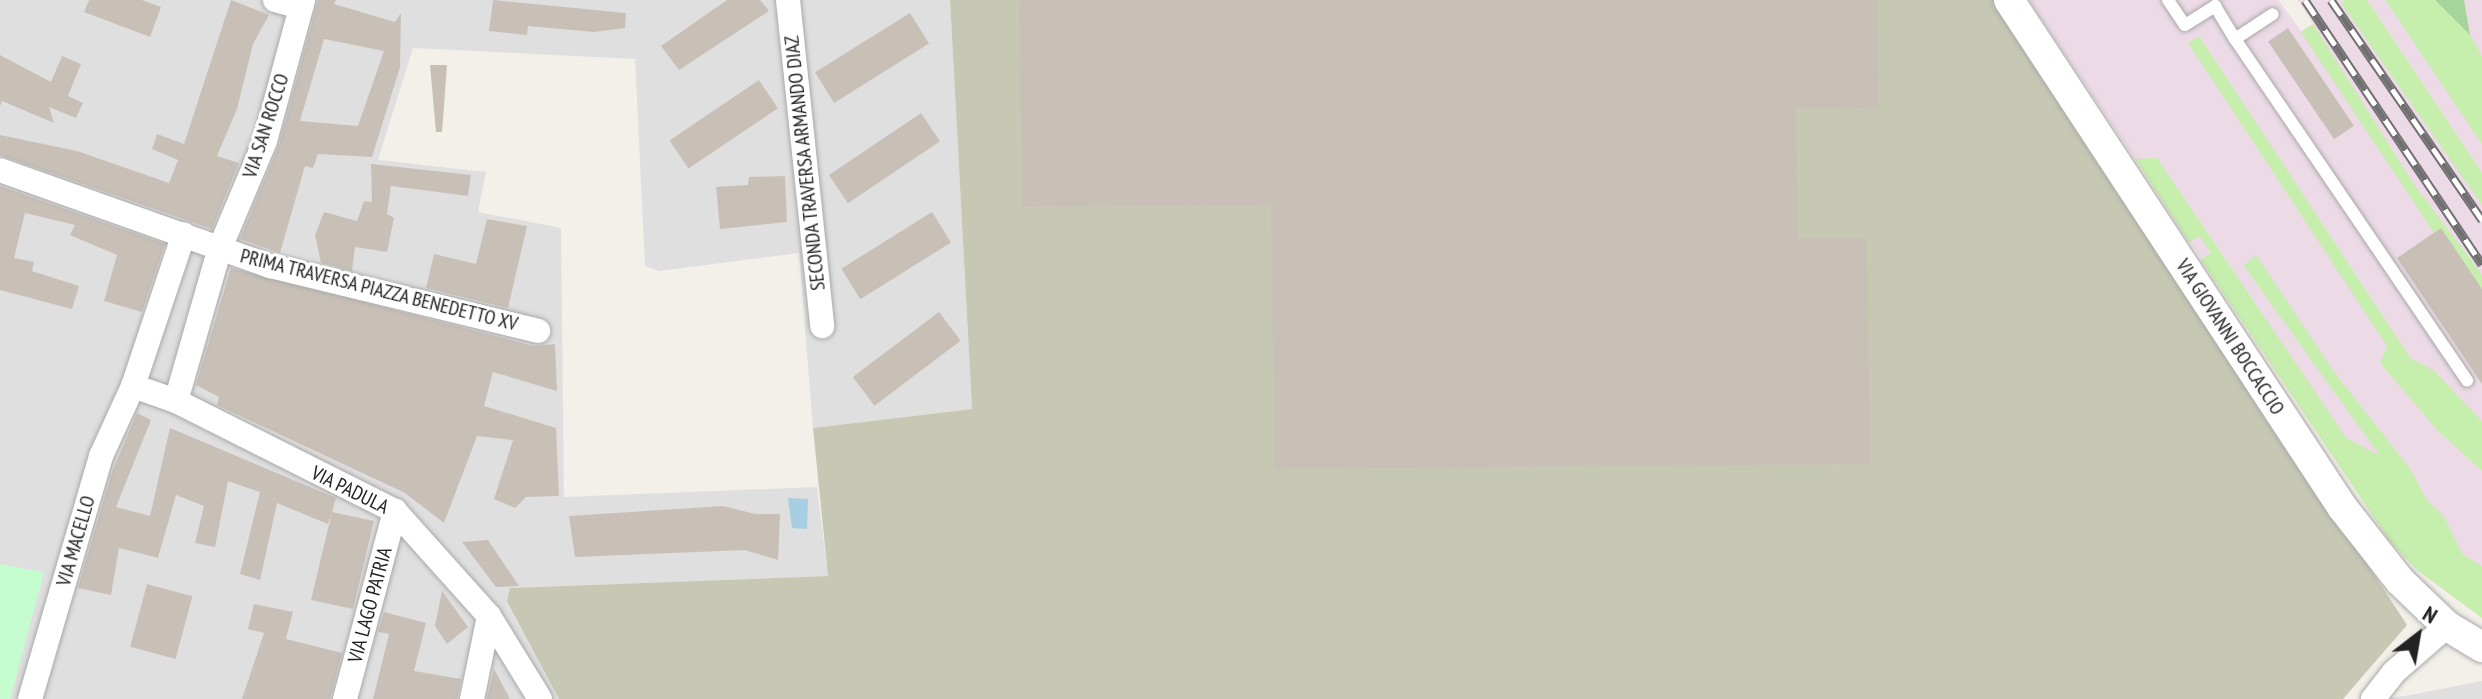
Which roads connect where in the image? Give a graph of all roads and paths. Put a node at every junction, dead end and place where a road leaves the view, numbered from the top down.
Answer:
1 (275, 0) edge
2 (788, 0) edge
3 (2009, 0) edge
4 (2168, 0) edge
5 (302, 4) edge
6 (2273, 14) dead end
7 (2235, 39) junction
8 (0, 170) edge
9 (184, 234) junction
10 (220, 248) junction
11 (822, 326) dead end
12 (538, 331) dead end
13 (2467, 381) dead end
14 (133, 386) junction
15 (176, 401) junction
16 (395, 511) junction
17 (489, 616) junction
18 (2447, 626) junction
19 (2482, 647) edge
20 (30, 699) edge
21 (345, 699) edge
22 (472, 699) edge
23 (540, 699) edge
24 (2373, 699) edge

1 - 5 street
2 - 11 street, SECONDA TRAVERSA ARMANDO DIAZ
3 - 18 street, VIA GIOVANNI BOCCACCIO
4 - 7 lane
5 - 10 street, VIA SAN ROCCO
6 - 7 lane
7 - 13 lane
8 - 9 street, PRIMA TRAVERSA PIAZZA BENEDETTO XV
9 - 10 street, PRIMA TRAVERSA PIAZZA BENEDETTO XV
9 - 14 street, VIA MACELLO
10 - 12 street, PRIMA TRAVERSA PIAZZA BENEDETTO XV
10 - 15 street, VIA SAN ROCCO
14 - 15 street, VIA PADULA
14 - 20 street, VIA MACELLO
15 - 16 street, VIA PADULA
16 - 17 street, VIA PADULA
16 - 21 street, VIA LAGO PATRIA
17 - 22 street
17 - 23 street, VIA PADULA
18 - 19 street, VIA GIOVANNI BOCCACCIO
18 - 24 street

